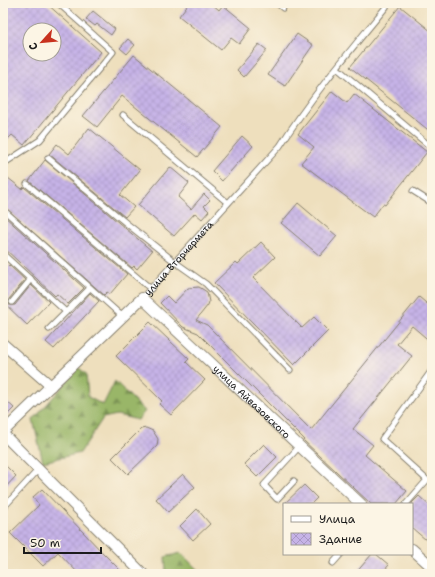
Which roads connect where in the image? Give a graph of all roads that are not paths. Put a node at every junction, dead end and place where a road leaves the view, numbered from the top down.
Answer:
1 (58, 3) edge
2 (276, 3) edge
3 (283, 8) dead end
4 (386, 8) dead end
5 (336, 68) junction
6 (123, 115) dead end
7 (432, 148) edge
8 (48, 158) dead end
9 (3, 164) edge
10 (27, 184) dead end
11 (413, 191) dead end
12 (432, 203) edge
13 (228, 204) junction
14 (6, 213) dead end
15 (5, 256) edge
16 (175, 262) junction
17 (3, 263) edge
18 (31, 280) junction
19 (90, 288) junction
20 (151, 289) junction
21 (142, 298) junction
22 (12, 302) dead end
23 (66, 312) junction
24 (123, 317) junction
25 (49, 329) dead end
26 (3, 344) edge
27 (290, 370) dead end
28 (432, 370) edge
29 (52, 386) junction
30 (3, 433) edge
31 (299, 447) junction
32 (38, 470) junction
33 (294, 481) dead end
34 (360, 503) edge
35 (407, 503) edge
36 (3, 508) edge
37 (413, 550) edge
38 (340, 555) edge
39 (333, 563) dead end
40 (432, 567) edge
41 (143, 574) edge

1 - 9 lane
2 - 3 lane
4 - 5 lane, улица Вторчермета
5 - 7 lane
5 - 13 lane, улица Вторчермета
6 - 13 lane
8 - 16 lane
10 - 20 lane
11 - 12 lane
13 - 16 lane, улица Вторчермета
14 - 19 lane
15 - 17 lane
15 - 18 lane
16 - 20 lane, улица Вторчермета
16 - 27 lane
18 - 22 lane
18 - 23 lane
19 - 23 lane
19 - 24 lane
20 - 21 lane, улица Вторчермета
21 - 24 street, улица Вторчермета
21 - 31 street, улица Айвазовского
23 - 25 lane
24 - 29 street, улица Вторчермета
26 - 29 street
28 - 35 lane
29 - 30 street, улица Вторчермета
30 - 32 street
31 - 33 lane
31 - 34 street, улица Айвазовского
32 - 36 lane
32 - 41 street
37 - 40 street
38 - 39 lane

